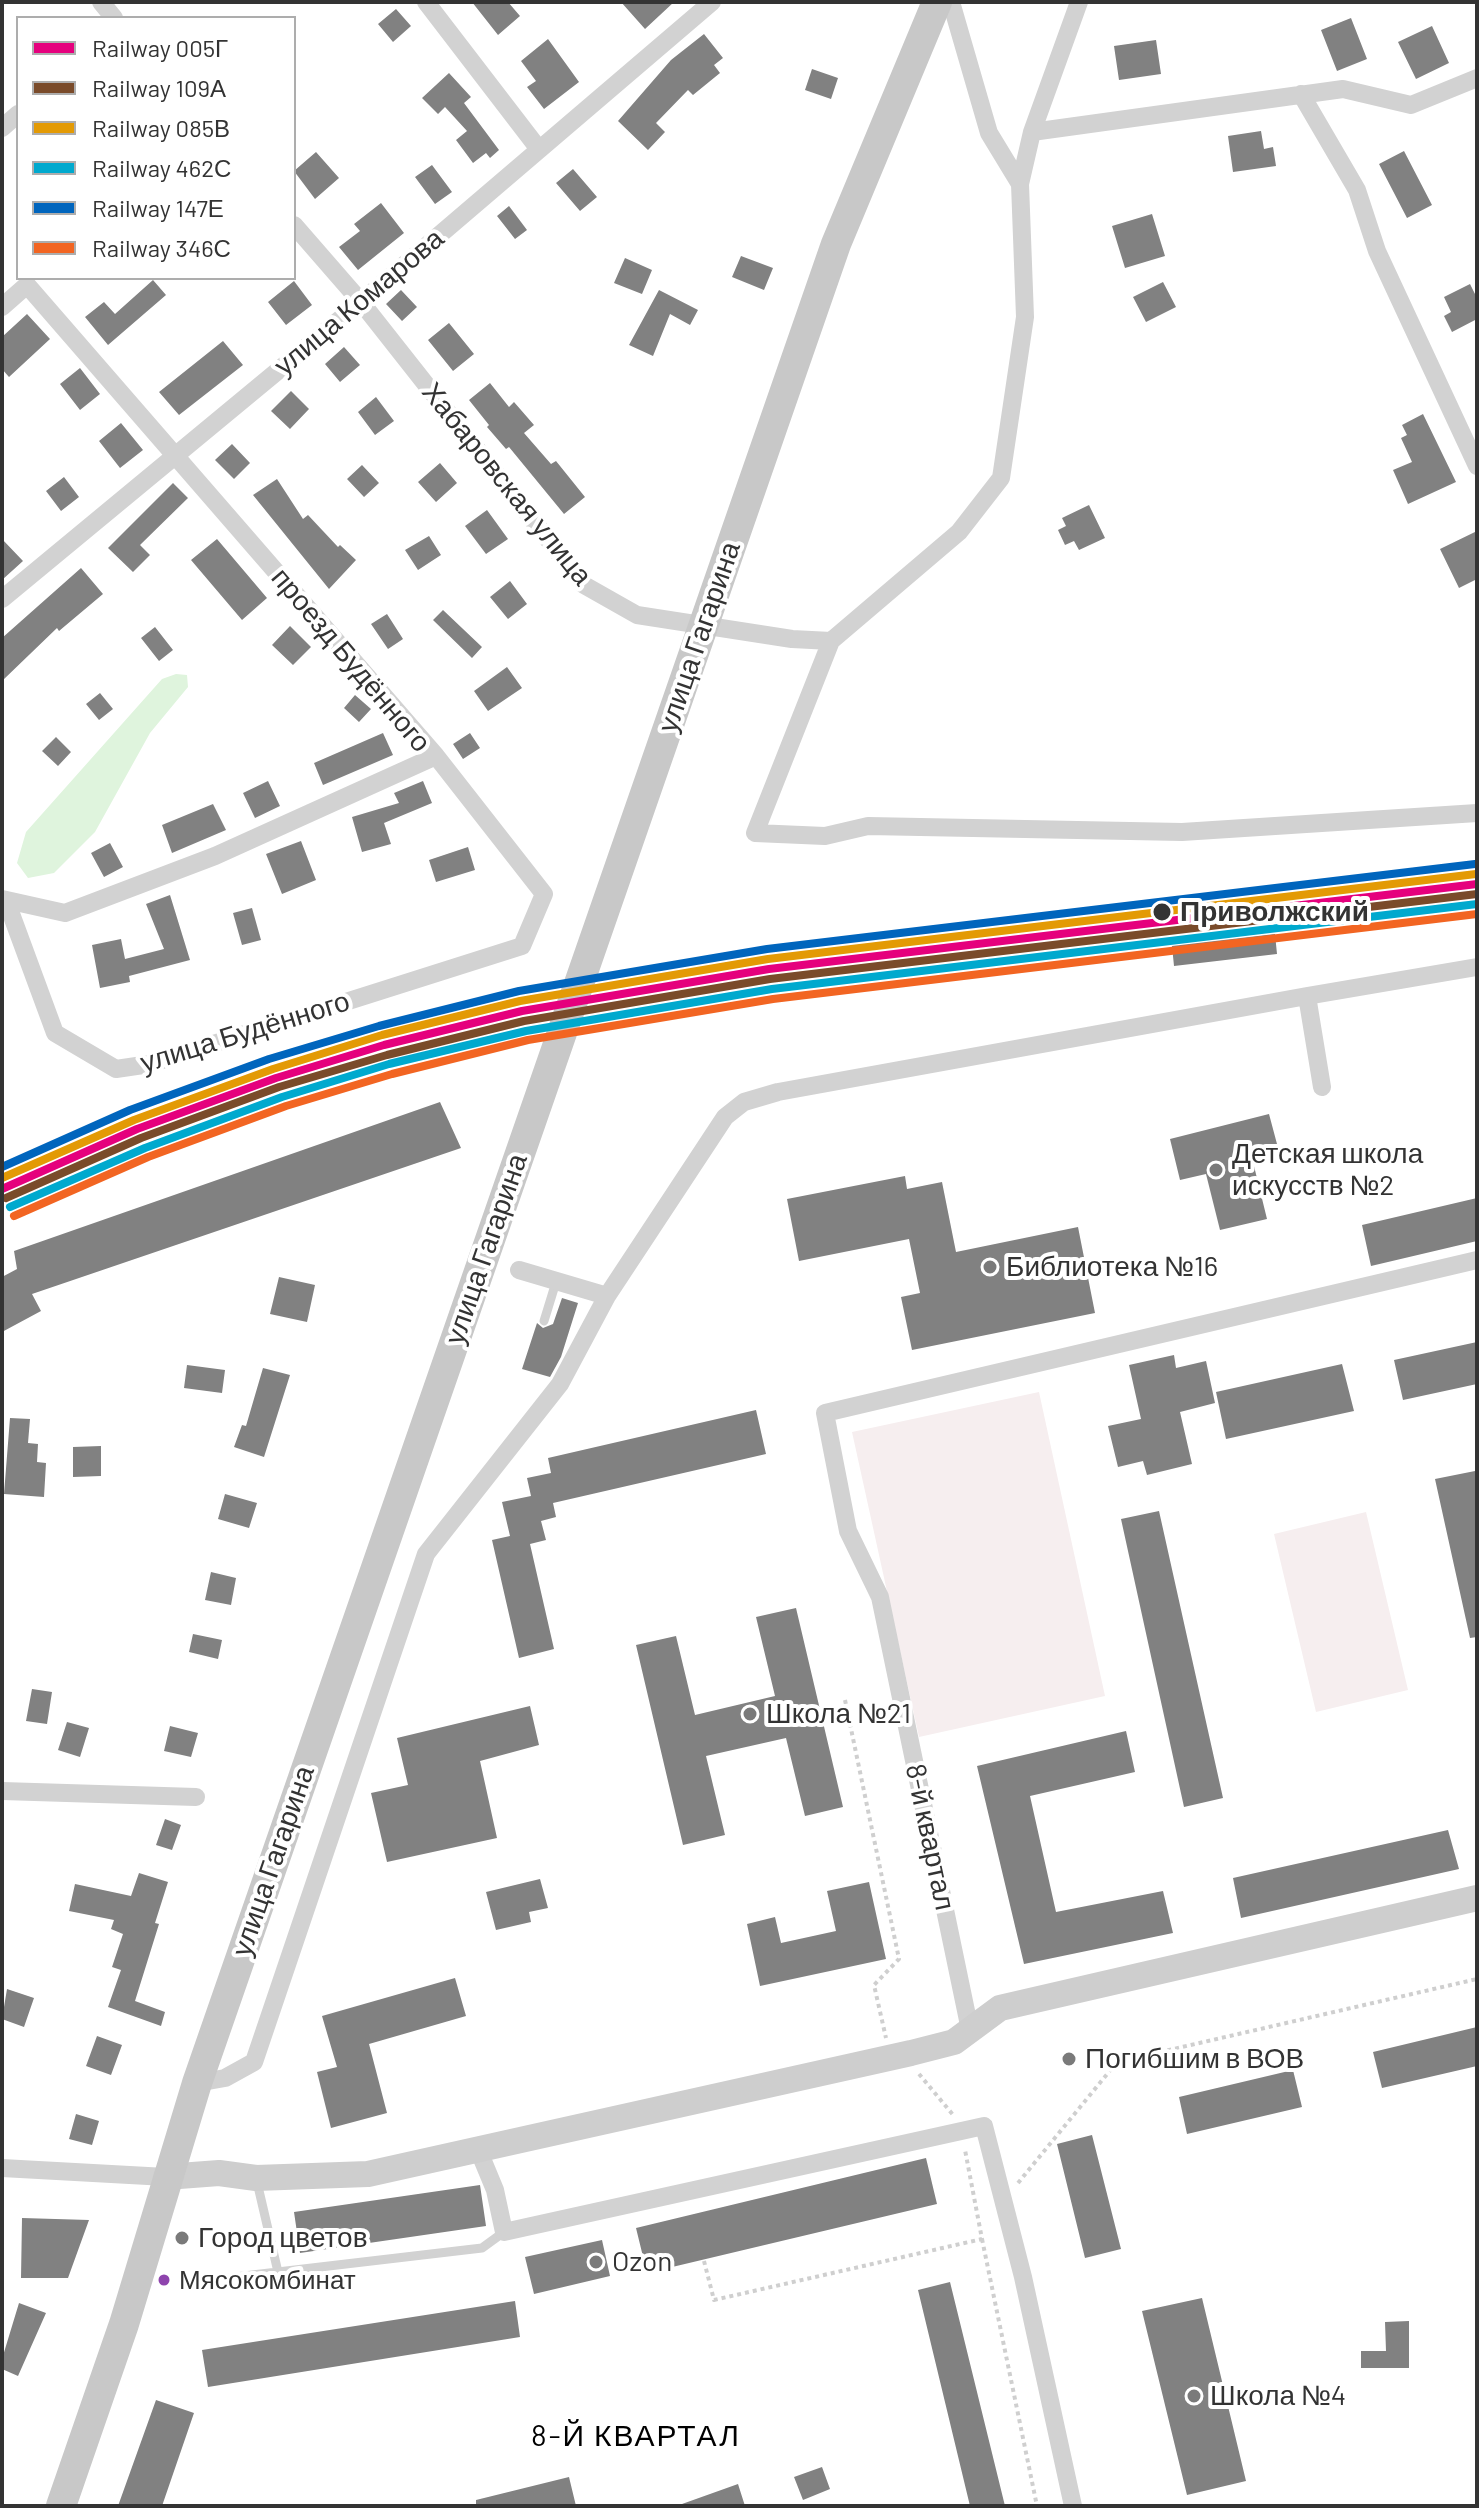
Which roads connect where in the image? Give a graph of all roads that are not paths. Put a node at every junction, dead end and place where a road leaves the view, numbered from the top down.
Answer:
1 (426, 2) edge
2 (712, 2) edge
3 (937, 2) edge
4 (951, 2) edge
5 (1079, 2) edge
6 (1477, 78) edge
7 (1301, 94) junction
8 (1032, 132) junction
9 (538, 148) junction
10 (1020, 184) junction
11 (296, 227) edge
12 (361, 302) junction
13 (2, 307) edge
14 (177, 456) junction
15 (1477, 466) edge
16 (2, 599) edge
17 (831, 641) junction
18 (436, 756) junction
19 (1477, 813) edge
20 (4, 900) edge
21 (1477, 967) edge
22 (1307, 996) junction
23 (1322, 1087) dead end
24 (1477, 1260) edge
25 (519, 1270) dead end
26 (556, 1282) junction
27 (607, 1296) junction
28 (544, 1321) dead end
29 (2, 1791) edge
30 (196, 1797) dead end
31 (1477, 1898) edge
32 (970, 2030) junction
33 (197, 2083) junction
34 (478, 2149) junction
35 (2, 2168) edge
36 (166, 2177) junction
37 (256, 2178) junction
38 (504, 2232) junction
39 (278, 2272) junction
40 (201, 2281) dead end
41 (61, 2506) edge
42 (1073, 2506) edge

1 - 9 street
2 - 9 street, улица Комарова
3 - 33 main road, улица Гагарина
4 - 10 street
5 - 8 street
6 - 7 street
7 - 8 street
7 - 15 street
8 - 10 street
9 - 12 street, улица Комарова
10 - 17 street
11 - 12 street, Хабаровская улица
12 - 14 street, улица Комарова
12 - 17 street, Хабаровская улица
13 - 14 street, проезд Будённого
14 - 16 street, улица Комарова
14 - 18 street, проезд Будённого
17 - 19 street
18 - 20 street, проезд Будённого
18 - 20 street, улица Будённого
21 - 22 street
22 - 23 street
22 - 27 street
24 - 32 street, 8-й квартал
25 - 26 street
26 - 27 street
26 - 28 lane
27 - 33 street
29 - 30 street
31 - 32 street
32 - 34 street
33 - 36 main road, улица Гагарина
34 - 37 street
34 - 38 street
35 - 36 street
36 - 37 street
36 - 41 main road, улица Гагарина
37 - 39 lane
38 - 39 lane
38 - 42 street
39 - 40 lane

